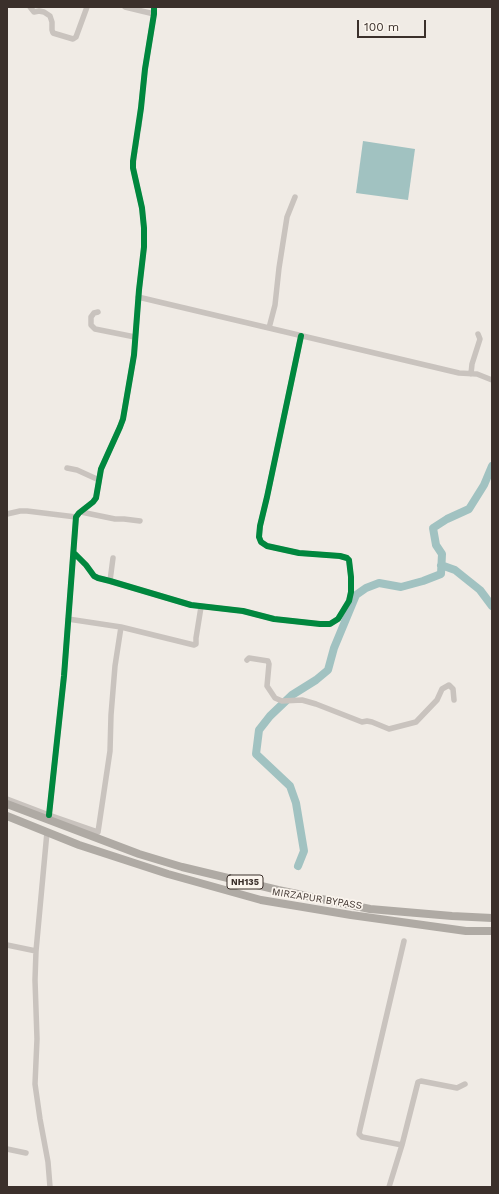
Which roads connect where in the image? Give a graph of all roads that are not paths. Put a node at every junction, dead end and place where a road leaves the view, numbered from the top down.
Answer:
1 (30, 7) edge
2 (87, 7) edge
3 (125, 7) edge
4 (154, 7) edge
5 (154, 14) junction
6 (139, 125) tunnel mouth
7 (134, 156) tunnel mouth
8 (295, 197) dead end
9 (138, 297) junction
10 (98, 312) dead end
11 (269, 328) junction
12 (478, 334) dead end
13 (301, 336) junction
14 (136, 338) junction
15 (471, 374) junction
16 (492, 380) edge
17 (67, 468) dead end
18 (99, 480) junction
19 (81, 512) junction
20 (7, 514) edge
21 (76, 517) junction
22 (140, 521) dead end
23 (74, 553) junction
24 (113, 558) dead end
25 (110, 581) junction
26 (201, 606) junction
27 (68, 619) junction
28 (121, 627) junction
29 (247, 660) dead end
30 (454, 700) dead end
31 (7, 799) edge
32 (7, 804) edge
33 (49, 815) junction
34 (7, 816) edge
35 (47, 832) junction
36 (492, 918) edge
37 (492, 931) edge
38 (404, 941) dead end
39 (7, 945) edge
40 (36, 951) junction
41 (465, 1084) dead end
42 (402, 1145) junction
43 (7, 1149) edge
44 (26, 1153) dead end
45 (50, 1187) edge
46 (389, 1187) edge

1 - 2 street
3 - 5 street
4 - 5 street
5 - 6 street
7 - 9 street
8 - 11 street
9 - 11 street
9 - 14 street
10 - 14 street
11 - 13 street
12 - 15 street
13 - 15 street
13 - 26 street
14 - 18 street
15 - 16 street
17 - 18 street
18 - 19 street
19 - 21 street
19 - 22 street
20 - 21 street
21 - 23 street
23 - 25 street
23 - 27 street
24 - 25 street
25 - 26 street
26 - 28 street
27 - 28 street
27 - 33 street
28 - 33 street
29 - 30 street
31 - 33 street
32 - 36 highway, NH135
34 - 35 highway, MIRZAPUR BYPASS / NH135
35 - 37 highway, MIRZAPUR BYPASS / NH135
35 - 40 street
38 - 42 street
39 - 40 street
40 - 45 street
41 - 42 street
42 - 46 street
43 - 44 street

